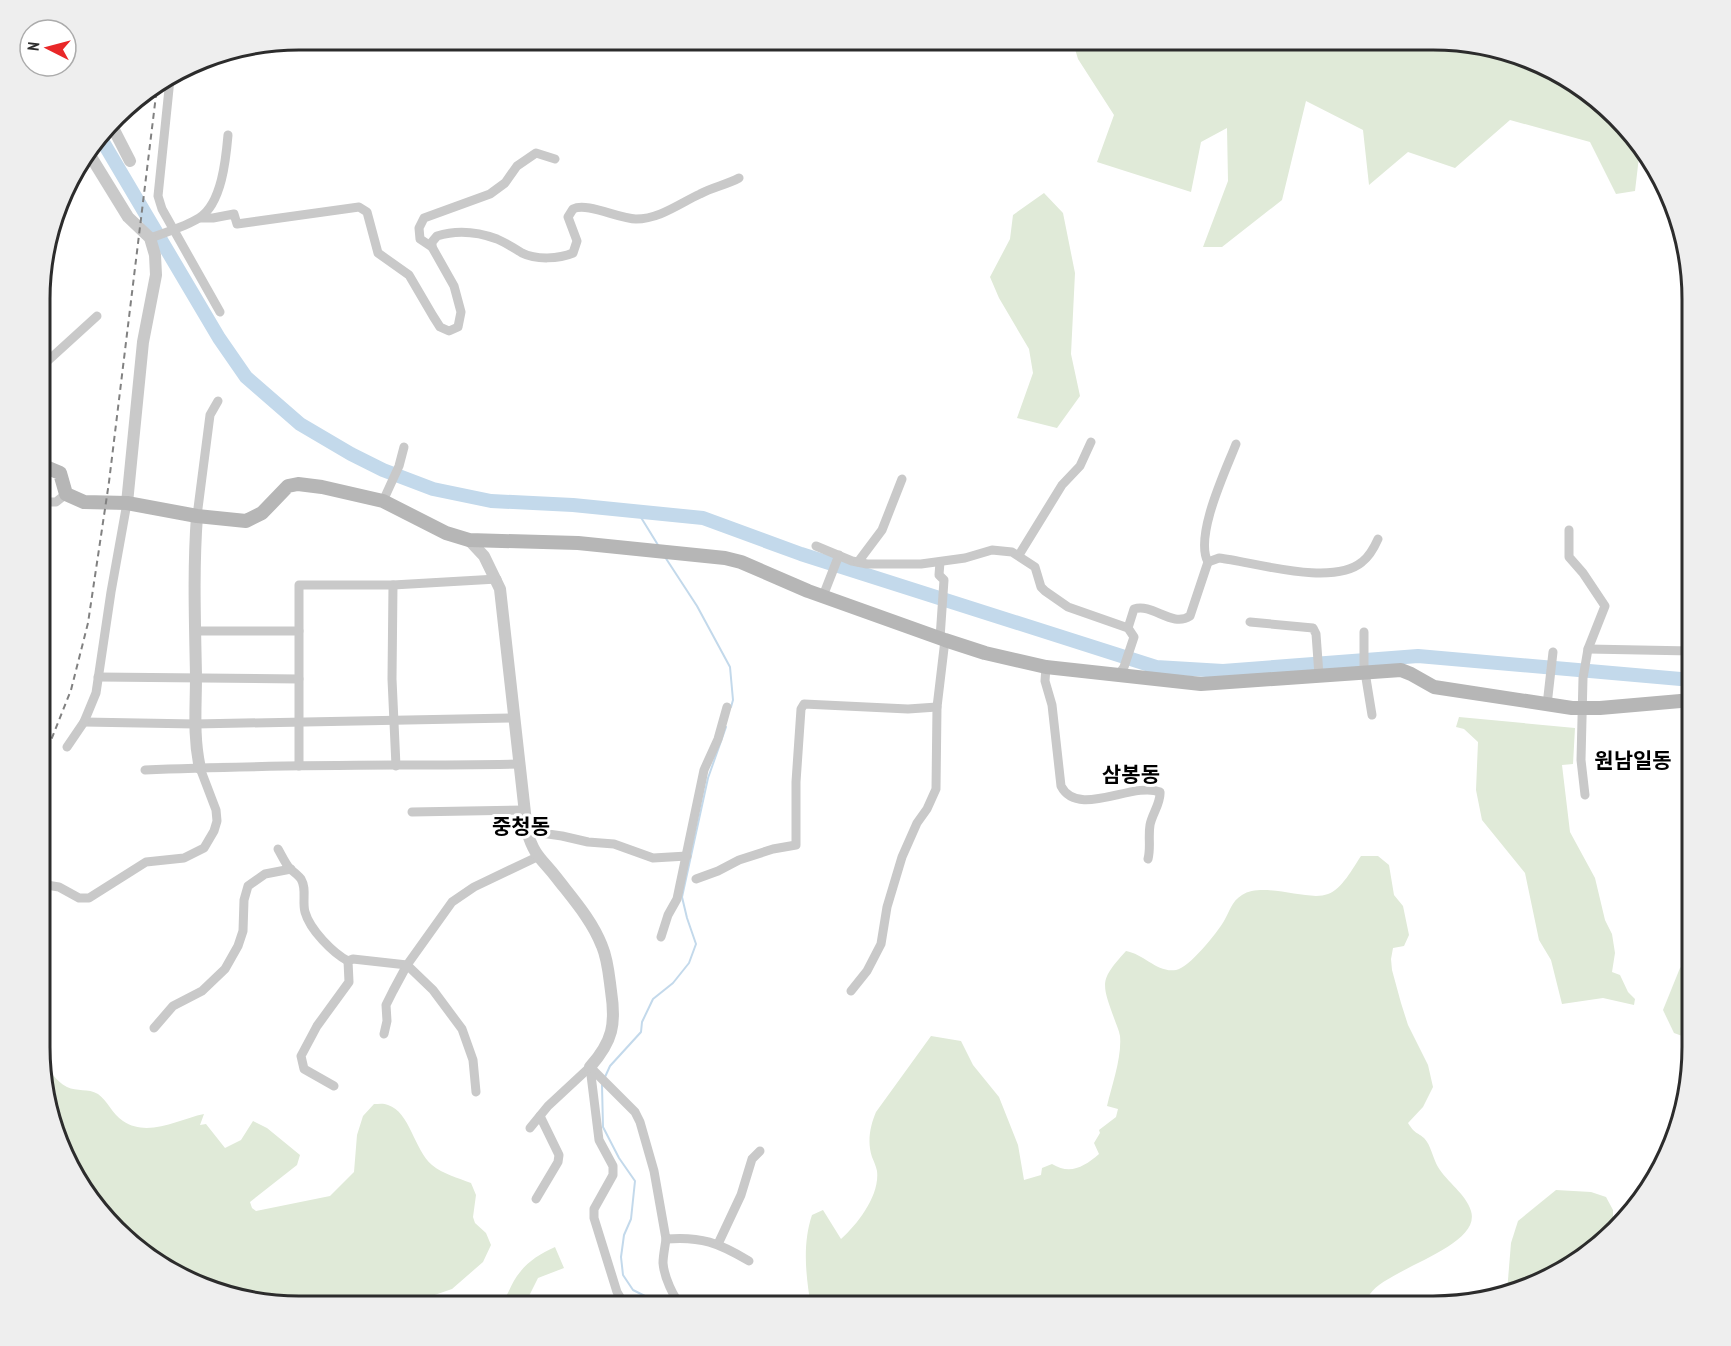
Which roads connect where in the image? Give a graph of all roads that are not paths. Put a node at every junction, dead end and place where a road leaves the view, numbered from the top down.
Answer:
1 (169, 86) edge
2 (114, 131) edge
3 (228, 135) dead end
4 (92, 159) edge
5 (555, 159) dead end
6 (130, 161) dead end
7 (739, 178) dead end
8 (201, 218) junction
9 (172, 229) junction
10 (153, 237) junction
11 (432, 247) junction
12 (220, 312) dead end
13 (97, 316) dead end
14 (50, 359) edge
15 (218, 401) dead end
16 (1091, 442) dead end
17 (1236, 444) dead end
18 (404, 447) dead end
19 (50, 469) edge
20 (902, 479) dead end
21 (66, 494) junction
22 (383, 501) junction
23 (50, 502) edge
24 (127, 503) junction
25 (197, 516) junction
26 (1569, 530) dead end
27 (1378, 539) dead end
28 (469, 540) junction
29 (816, 546) dead end
30 (1019, 555) junction
31 (838, 556) junction
32 (858, 562) junction
33 (940, 562) junction
34 (1208, 562) junction
35 (497, 579) junction
36 (393, 585) junction
37 (823, 596) junction
38 (1250, 622) dead end
39 (1128, 628) junction
40 (195, 631) junction
41 (299, 631) junction
42 (1364, 632) dead end
43 (943, 639) junction
44 (1588, 649) junction
45 (1682, 651) edge
46 (1553, 652) dead end
47 (1046, 667) junction
48 (1364, 669) junction
49 (1121, 671) junction
50 (1319, 673) junction
51 (98, 677) junction
52 (196, 678) junction
53 (298, 679) junction
54 (1682, 701) edge
55 (1546, 705) junction
56 (936, 706) junction
57 (727, 707) dead end
58 (1582, 709) junction
59 (1372, 715) dead end
60 (515, 718) junction
61 (84, 722) junction
62 (394, 722) junction
63 (298, 723) junction
64 (195, 724) junction
65 (67, 747) dead end
66 (520, 764) junction
67 (299, 766) junction
68 (396, 766) junction
69 (200, 768) junction
70 (145, 770) dead end
71 (1585, 795) dead end
72 (525, 810) junction
73 (412, 812) dead end
74 (527, 831) junction
75 (278, 849) dead end
76 (537, 856) junction
77 (687, 856) junction
78 (1148, 859) dead end
79 (291, 869) junction
80 (696, 879) dead end
81 (50, 886) edge
82 (661, 937) dead end
83 (348, 962) junction
84 (407, 965) junction
85 (851, 991) dead end
86 (154, 1028) dead end
87 (384, 1034) dead end
88 (590, 1067) junction
89 (334, 1086) dead end
90 (476, 1092) dead end
91 (540, 1116) junction
92 (530, 1128) dead end
93 (760, 1151) dead end
94 (536, 1198) dead end
95 (666, 1239) junction
96 (718, 1244) junction
97 (749, 1261) dead end
98 (619, 1296) edge
99 (675, 1296) edge

1 - 9 street
2 - 6 street
3 - 8 street
4 - 10 street
5 - 11 street
7 - 11 street
8 - 9 street
8 - 11 street
9 - 10 street
9 - 12 street
10 - 24 street
13 - 14 street
15 - 25 street
16 - 30 street
17 - 34 street
18 - 22 street
19 - 21 main road
20 - 32 street
21 - 23 street
21 - 24 main road
22 - 25 main road
22 - 28 main road
24 - 25 main road
24 - 51 street
25 - 40 street
26 - 44 street
27 - 34 street
28 - 35 street
28 - 37 main road
29 - 31 street
30 - 33 street
30 - 39 street
31 - 32 street
31 - 37 street
32 - 33 street
33 - 43 street
34 - 39 street
35 - 36 street
35 - 60 street
36 - 41 street
36 - 62 street
37 - 43 main road
38 - 50 street
39 - 49 street
40 - 41 street
40 - 52 street
41 - 53 street
42 - 48 street
43 - 47 main road
43 - 56 street
44 - 45 street
44 - 58 street
46 - 55 street
47 - 49 main road
47 - 78 street
48 - 50 main road
48 - 55 main road
48 - 59 street
49 - 50 main road
51 - 52 street
51 - 61 street
52 - 53 street
52 - 64 street
53 - 63 street
54 - 58 main road
55 - 58 main road
56 - 80 street
56 - 85 street
57 - 77 street
58 - 71 street
60 - 62 street
60 - 66 street
61 - 64 street
61 - 65 street
62 - 63 street
62 - 68 street
63 - 64 street
63 - 67 street
64 - 69 street
66 - 68 street
66 - 72 street
67 - 68 street
67 - 69 street
69 - 70 street
69 - 81 street
72 - 73 street
72 - 74 street
74 - 76 street
74 - 77 street
75 - 79 street
76 - 84 street
76 - 88 street
77 - 82 street
79 - 83 street
79 - 86 street
83 - 84 street
83 - 89 street
84 - 87 street
84 - 90 street
88 - 91 street
88 - 95 street
88 - 98 street
91 - 92 street
91 - 94 street
93 - 96 street
95 - 96 street
95 - 99 street
96 - 97 street

